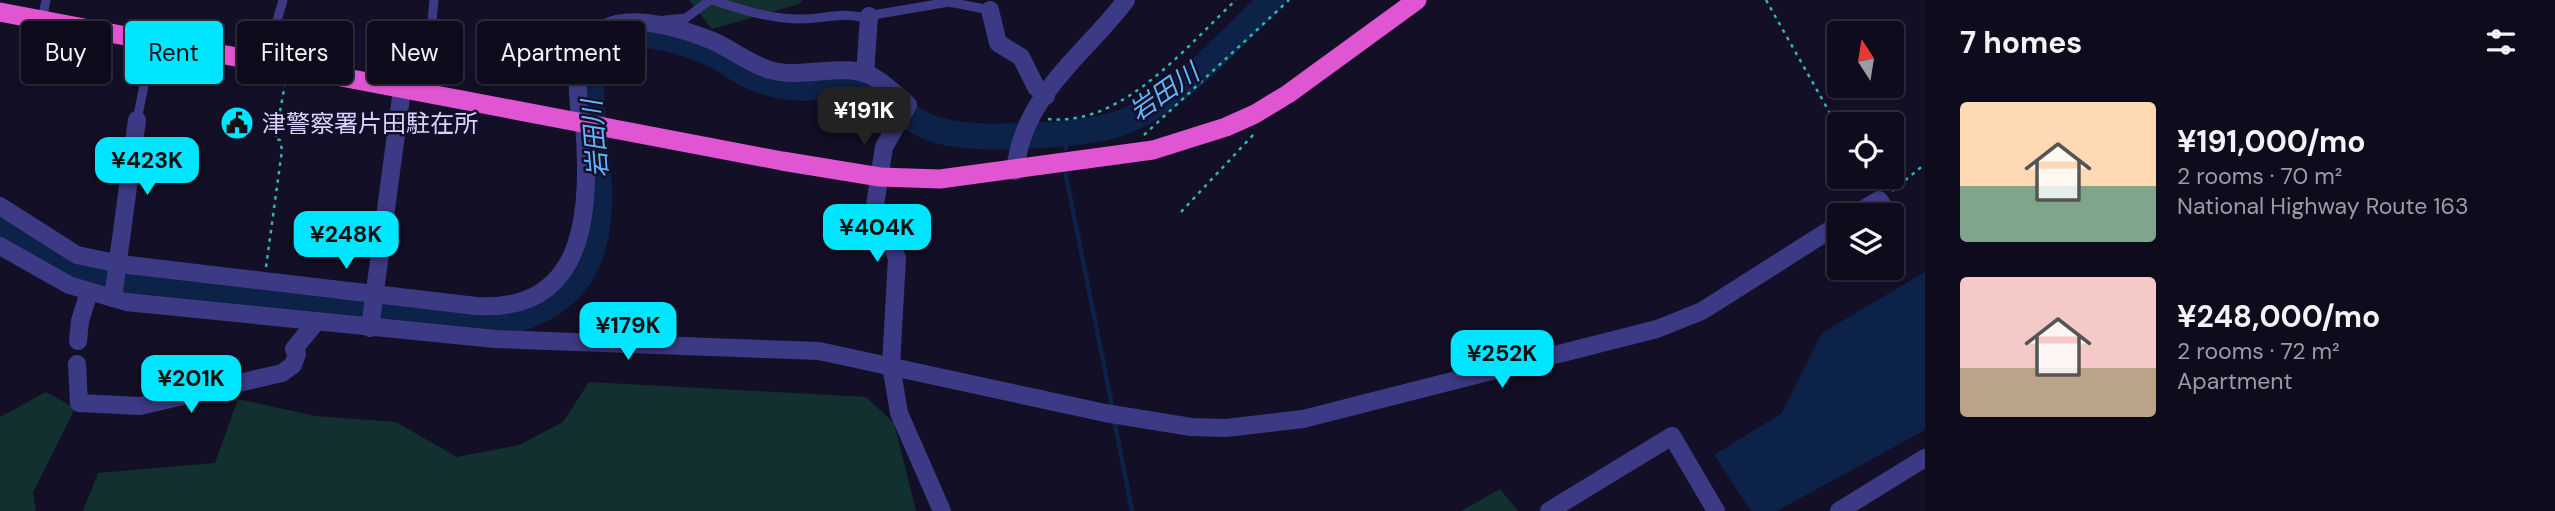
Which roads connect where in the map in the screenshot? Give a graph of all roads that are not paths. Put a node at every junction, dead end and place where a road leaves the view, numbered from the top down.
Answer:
1 (46, 0) edge
2 (283, 0) edge
3 (435, 0) edge
4 (711, 0) edge
5 (1126, 0) edge
6 (1417, 0) edge
7 (990, 10) joint
8 (0, 12) edge
9 (869, 16) junction
10 (42, 20) junction
11 (277, 21) edge
12 (652, 24) junction
13 (125, 36) edge
14 (866, 74) junction
15 (353, 80) edge
16 (144, 84) edge
17 (402, 90) junction
18 (424, 94) junction
19 (1046, 96) junction
20 (137, 120) joint
21 (589, 123) junction
22 (1015, 170) junction
23 (880, 177) junction
24 (0, 206) edge
25 (1827, 232) edge
26 (0, 246) edge
27 (119, 266) junction
28 (89, 292) junction
29 (114, 294) junction
30 (374, 296) junction
31 (316, 322) junction
32 (370, 326) junction
33 (79, 341) dead end
34 (77, 364) dead end
35 (891, 365) junction
36 (1925, 458) edge
37 (942, 511) edge
38 (1549, 511) edge
39 (1716, 511) edge
40 (1839, 511) edge

1 - 10 lane
2 - 11 lane
3 - 18 lane
4 - 9 lane
4 - 12 lane
5 - 19 street
6 - 22 highway
7 - 9 lane
7 - 19 street
8 - 10 highway
9 - 14 street
10 - 13 highway
12 - 14 street
12 - 21 street
14 - 23 street
15 - 17 highway
16 - 20 lane
17 - 18 highway
17 - 30 street
18 - 21 highway
19 - 22 street
20 - 27 street
21 - 23 highway
21 - 30 street
22 - 23 highway
23 - 35 street
24 - 27 street
25 - 35 street
26 - 28 street
27 - 29 street
27 - 30 street
28 - 29 street
28 - 33 street
29 - 31 street
30 - 32 street
31 - 32 street
31 - 34 street
32 - 35 street
35 - 37 street
36 - 40 street
38 - 39 street

